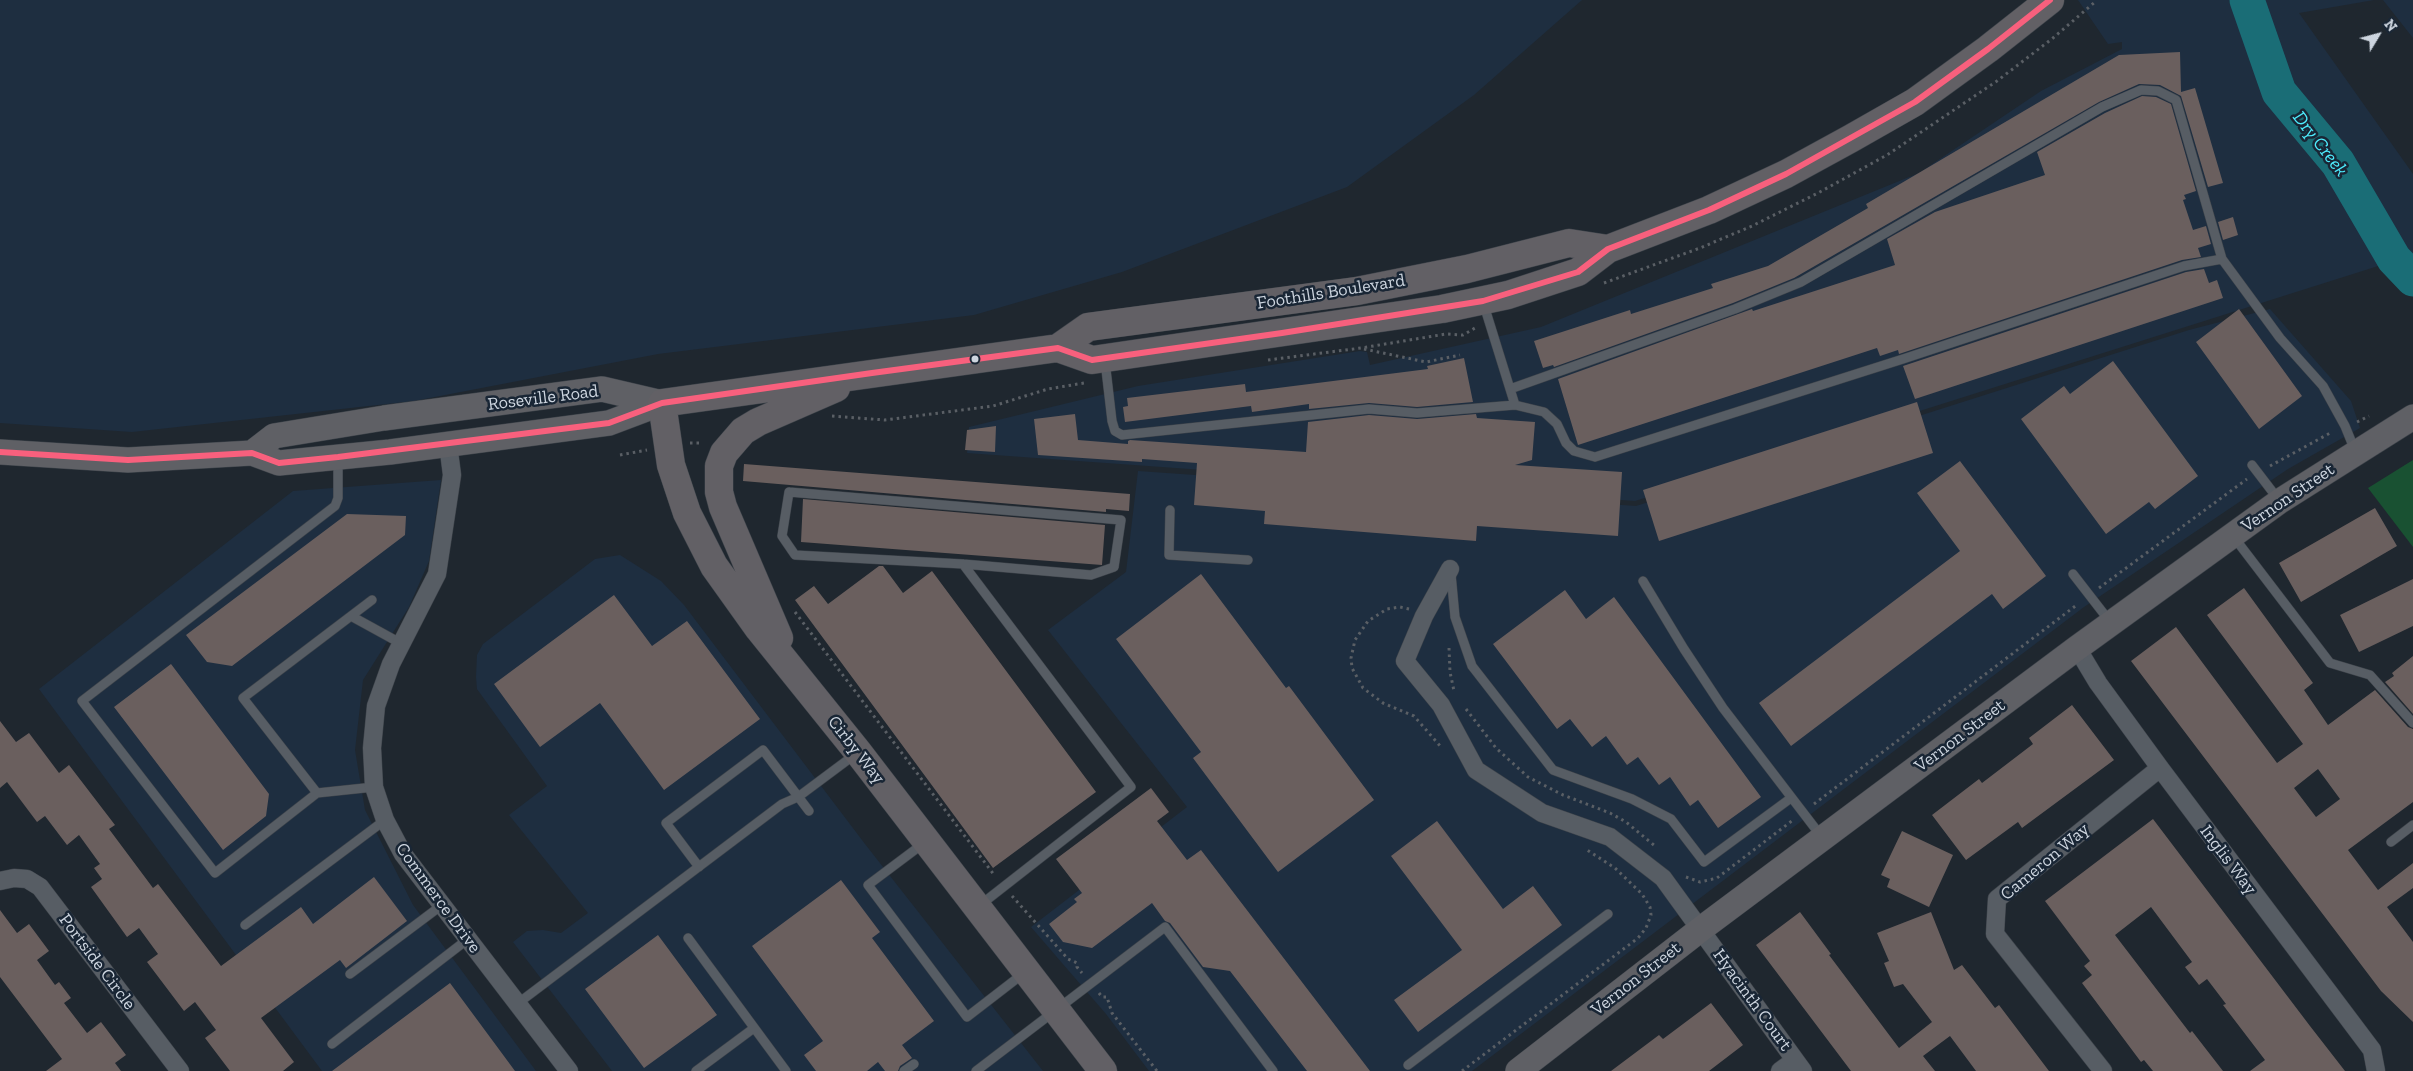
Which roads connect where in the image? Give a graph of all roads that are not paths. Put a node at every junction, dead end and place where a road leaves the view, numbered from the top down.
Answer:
1 (2050, 0) edge
2 (1608, 249) junction
3 (2222, 259) junction
4 (1486, 311) junction
5 (1058, 348) junction
6 (1106, 369) junction
7 (872, 373) junction
8 (1510, 389) junction
9 (662, 403) junction
10 (1515, 405) junction
11 (2413, 418) edge
12 (448, 444) junction
13 (0, 452) edge
14 (252, 453) junction
15 (2356, 453) junction
16 (338, 458) junction
17 (2252, 465) dead end
18 (2280, 502) junction
19 (1170, 510) dead end
20 (2233, 536) junction
21 (1248, 560) dead end
22 (963, 564) junction
23 (1450, 569) joint
24 (2073, 574) dead end
25 (1643, 581) dead end
26 (372, 600) dead end
27 (352, 616) junction
28 (2111, 624) junction
29 (402, 644) junction
30 (2077, 648) junction
31 (792, 670) junction
32 (2413, 723) edge
33 (858, 752) junction
34 (2160, 768) junction
35 (374, 787) junction
36 (317, 793) junction
37 (798, 797) junction
38 (1791, 798) junction
39 (809, 811) dead end
40 (385, 820) junction
41 (2413, 825) edge
42 (1823, 838) junction
43 (926, 841) junction
44 (2391, 842) dead end
45 (699, 867) junction
46 (0, 881) edge
47 (442, 905) junction
48 (977, 908) junction
49 (1608, 914) dead end
50 (245, 925) dead end
51 (1701, 929) junction
52 (688, 938) dead end
53 (468, 939) junction
54 (1026, 972) junction
55 (350, 974) dead end
56 (517, 1004) junction
57 (1056, 1010) junction
58 (754, 1028) junction
59 (332, 1044) dead end
60 (914, 1064) dead end
61 (1408, 1066) dead end
62 (1799, 1066) edge
63 (180, 1071) edge
64 (569, 1071) edge
65 (696, 1071) edge
66 (786, 1071) edge
67 (904, 1071) edge
68 (976, 1071) edge
69 (1104, 1071) edge
70 (1273, 1071) edge
71 (1518, 1071) edge
72 (1780, 1071) edge
73 (2103, 1071) edge
74 (2376, 1071) edge

1 - 2 main road, Foothills Boulevard
2 - 4 main road, Foothills Boulevard
2 - 5 main road, Foothills Boulevard
3 - 8 lane
3 - 10 lane
3 - 15 lane
4 - 6 main road, Foothills Boulevard
4 - 8 lane
5 - 6 main road, Foothills Boulevard
5 - 7 main road, Foothills Boulevard
6 - 10 lane
7 - 9 main road, Foothills Boulevard
7 - 31 main road
8 - 10 lane
9 - 12 main road, Roseville Road
9 - 14 main road, Roseville Road
9 - 31 main road, Cirby Way
11 - 15 main road, Vernon Street
12 - 16 main road, Roseville Road
12 - 29 street, Commerce Drive
13 - 14 main road, Roseville Road
14 - 16 main road, Roseville Road
15 - 18 main road, Vernon Street
16 - 36 lane
17 - 18 lane
18 - 20 main road, Vernon Street
19 - 21 lane
20 - 28 main road, Vernon Street
20 - 32 lane
22 - 22 lane
22 - 48 lane
23 - 38 lane
23 - 51 street, Hyacinth Court
24 - 28 lane
25 - 38 lane
26 - 27 lane
27 - 29 lane
27 - 36 lane
28 - 30 main road, Vernon Street
29 - 35 street, Commerce Drive
30 - 34 street, Inglis Way
30 - 42 main road, Vernon Street
31 - 33 main road, Cirby Way
33 - 37 lane
33 - 43 main road, Cirby Way
34 - 73 street, Cameron Way
34 - 74 street, Inglis Way
35 - 36 lane
35 - 40 street, Commerce Drive
37 - 39 lane
37 - 45 lane
37 - 45 lane
38 - 42 lane
40 - 47 street, Commerce Drive
40 - 50 lane
41 - 44 lane
42 - 51 main road, Vernon Street
43 - 48 main road, Cirby Way
43 - 54 lane
45 - 56 lane
46 - 63 street, Portside Circle
47 - 53 street, Commerce Drive
47 - 55 lane
48 - 54 main road, Cirby Way
49 - 61 lane
51 - 62 street, Hyacinth Court
51 - 71 main road, Vernon Street
52 - 58 lane
53 - 56 street, Commerce Drive
53 - 59 lane
54 - 57 main road, Cirby Way
56 - 64 street, Commerce Drive
57 - 68 lane
57 - 69 main road, Cirby Way
57 - 70 lane
58 - 65 lane
58 - 66 lane
60 - 67 lane
62 - 72 street

